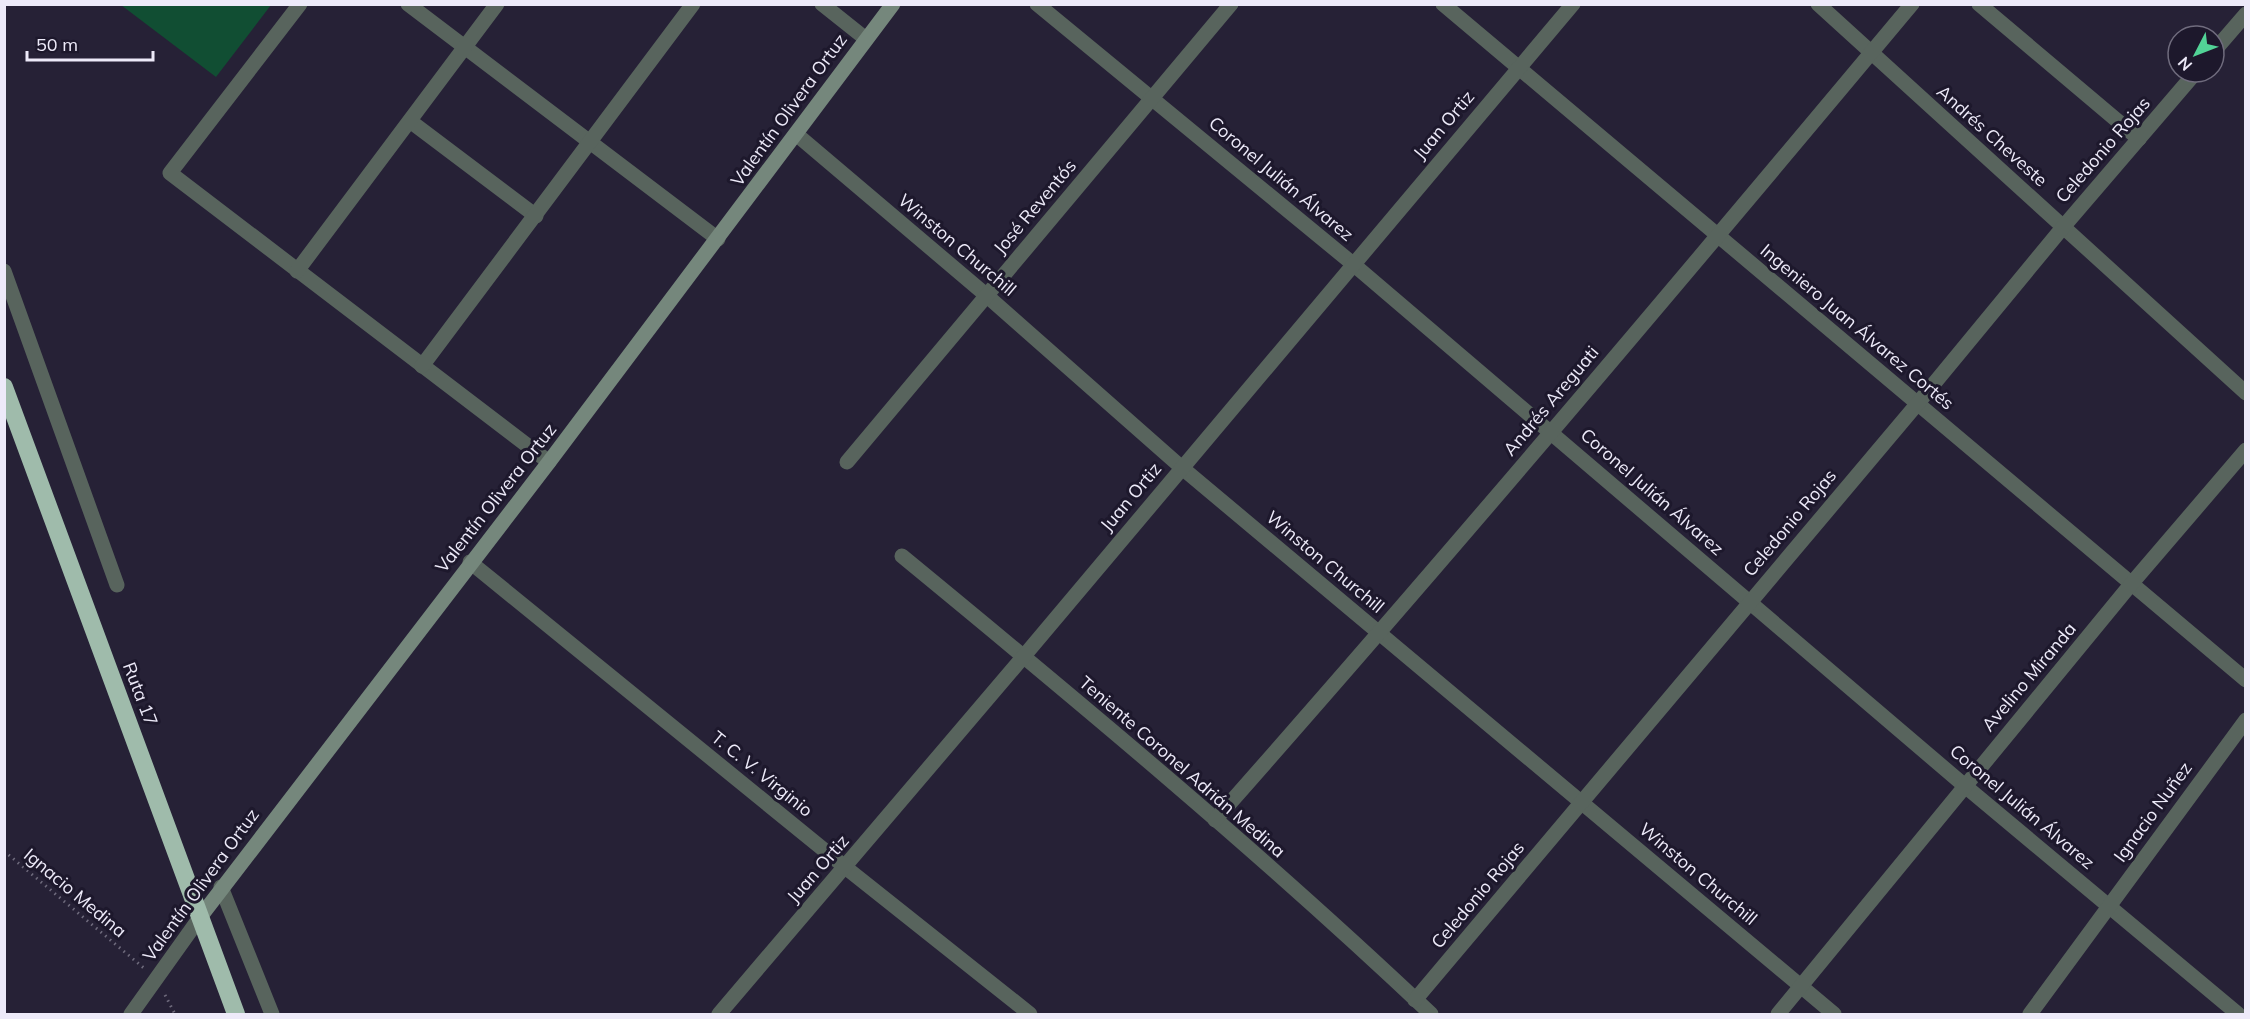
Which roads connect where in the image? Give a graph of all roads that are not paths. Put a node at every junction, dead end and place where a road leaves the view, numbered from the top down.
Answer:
1 (300, 4) edge
2 (408, 4) edge
3 (497, 4) edge
4 (693, 4) edge
5 (822, 4) edge
6 (893, 4) edge
7 (1037, 4) edge
8 (1231, 4) edge
9 (1443, 4) edge
10 (1573, 4) edge
11 (1818, 4) edge
12 (1912, 4) edge
13 (1979, 4) edge
14 (2246, 14) edge
15 (2226, 37) edge
16 (866, 39) junction
17 (465, 48) junction
18 (1872, 53) junction
19 (1518, 68) junction
20 (2186, 84) edge
21 (1152, 98) junction
22 (410, 121) junction
23 (796, 134) junction
24 (2139, 139) junction
25 (590, 142) junction
26 (536, 216) junction
27 (2064, 226) junction
28 (1718, 237) junction
29 (718, 239) junction
30 (1353, 264) junction
31 (4, 271) edge
32 (297, 271) junction
33 (986, 295) junction
34 (422, 366) junction
35 (4, 387) edge
36 (2246, 393) edge
37 (1918, 403) junction
38 (1551, 431) junction
39 (2246, 450) edge
40 (549, 462) junction
41 (847, 462) dead end
42 (1181, 467) junction
43 (902, 556) dead end
44 (470, 562) junction
45 (2132, 583) junction
46 (117, 585) dead end
47 (1749, 601) junction
48 (1380, 634) junction
49 (1024, 656) junction
50 (2246, 680) edge
51 (2246, 720) edge
52 (1965, 786) junction
53 (1582, 801) junction
54 (1215, 820) junction
55 (845, 867) junction
56 (221, 887) junction
57 (2109, 905) junction
58 (201, 916) junction
59 (1801, 987) junction
60 (1415, 1000) junction
61 (131, 1014) edge
62 (236, 1014) edge
63 (272, 1014) edge
64 (718, 1014) edge
65 (1030, 1014) edge
66 (1431, 1014) edge
67 (1778, 1014) edge
68 (1834, 1014) edge
69 (2030, 1014) edge
70 (2238, 1014) edge

1 - 32 street
2 - 17 street
3 - 17 street
4 - 25 street
5 - 16 street
6 - 16 street, Valentín Olivera Ortuz
7 - 21 street, Coronel Julián Álvarez
8 - 21 street, José Reventós
9 - 19 street, Ingeniero Juan Álvarez Cortés
10 - 19 street, Juan Ortiz
11 - 18 street, Andrés Cheveste
12 - 18 street, Andrés Areguati
13 - 24 street
14 - 15 street
16 - 23 street, Valentín Olivera Ortuz
17 - 22 street
17 - 25 street
18 - 27 street, Andrés Cheveste
18 - 28 street, Andrés Areguati
19 - 28 street, Ingeniero Juan Álvarez Cortés
19 - 30 street, Juan Ortiz
20 - 24 street, Celedonio Rojas
21 - 30 street, Coronel Julián Álvarez
21 - 33 street, José Reventós
22 - 26 street
22 - 32 street
23 - 29 street, Valentín Olivera Ortuz
23 - 33 street, Winston Churchill
24 - 27 street, Celedonio Rojas
25 - 26 street
25 - 29 street
26 - 34 street
27 - 36 street, Andrés Cheveste
27 - 37 street, Celedonio Rojas
28 - 37 street, Ingeniero Juan Álvarez Cortés
28 - 38 street, Andrés Areguati
29 - 40 street, Valentín Olivera Ortuz
30 - 38 street, Coronel Julián Álvarez
30 - 42 street, Juan Ortiz
31 - 46 street
32 - 34 street
33 - 41 street, José Reventós
33 - 42 street, Winston Churchill
34 - 40 street
35 - 58 highway, Ruta 17
37 - 45 street, Ingeniero Juan Álvarez Cortés
37 - 47 street, Celedonio Rojas
38 - 47 street, Coronel Julián Álvarez
38 - 48 street, Andrés Areguati
39 - 45 street, Avelino Miranda
40 - 44 street, Valentín Olivera Ortuz
42 - 48 street, Winston Churchill
42 - 49 street, Juan Ortiz
43 - 49 street, Teniente Coronel Adrián Medina
44 - 55 street, T. C. V. Virginio
44 - 56 street, Valentín Olivera Ortuz
45 - 50 street, Ingeniero Juan Álvarez Cortés
45 - 52 street, Avelino Miranda
47 - 52 street, Coronel Julián Álvarez
47 - 53 street, Celedonio Rojas
48 - 53 street, Winston Churchill
48 - 54 street, Andrés Areguati
49 - 54 street, Teniente Coronel Adrián Medina
49 - 55 street, Juan Ortiz
51 - 57 street, Ignacio Nuñez
52 - 57 street, Coronel Julián Álvarez
52 - 59 street, Avelino Miranda
53 - 59 street, Winston Churchill
53 - 60 street, Celedonio Rojas
54 - 60 street, Teniente Coronel Adrián Medina
55 - 64 street, Juan Ortiz
55 - 65 street, T. C. V. Virginio
56 - 58 street, Valentín Olivera Ortuz
56 - 63 street
57 - 69 street, Ignacio Nuñez
57 - 70 street, Coronel Julián Álvarez
58 - 61 street, Valentín Olivera Ortuz
58 - 62 highway, Ruta 17
59 - 67 street, Avelino Miranda
59 - 68 street, Winston Churchill
60 - 66 street, Teniente Coronel Adrián Medina

